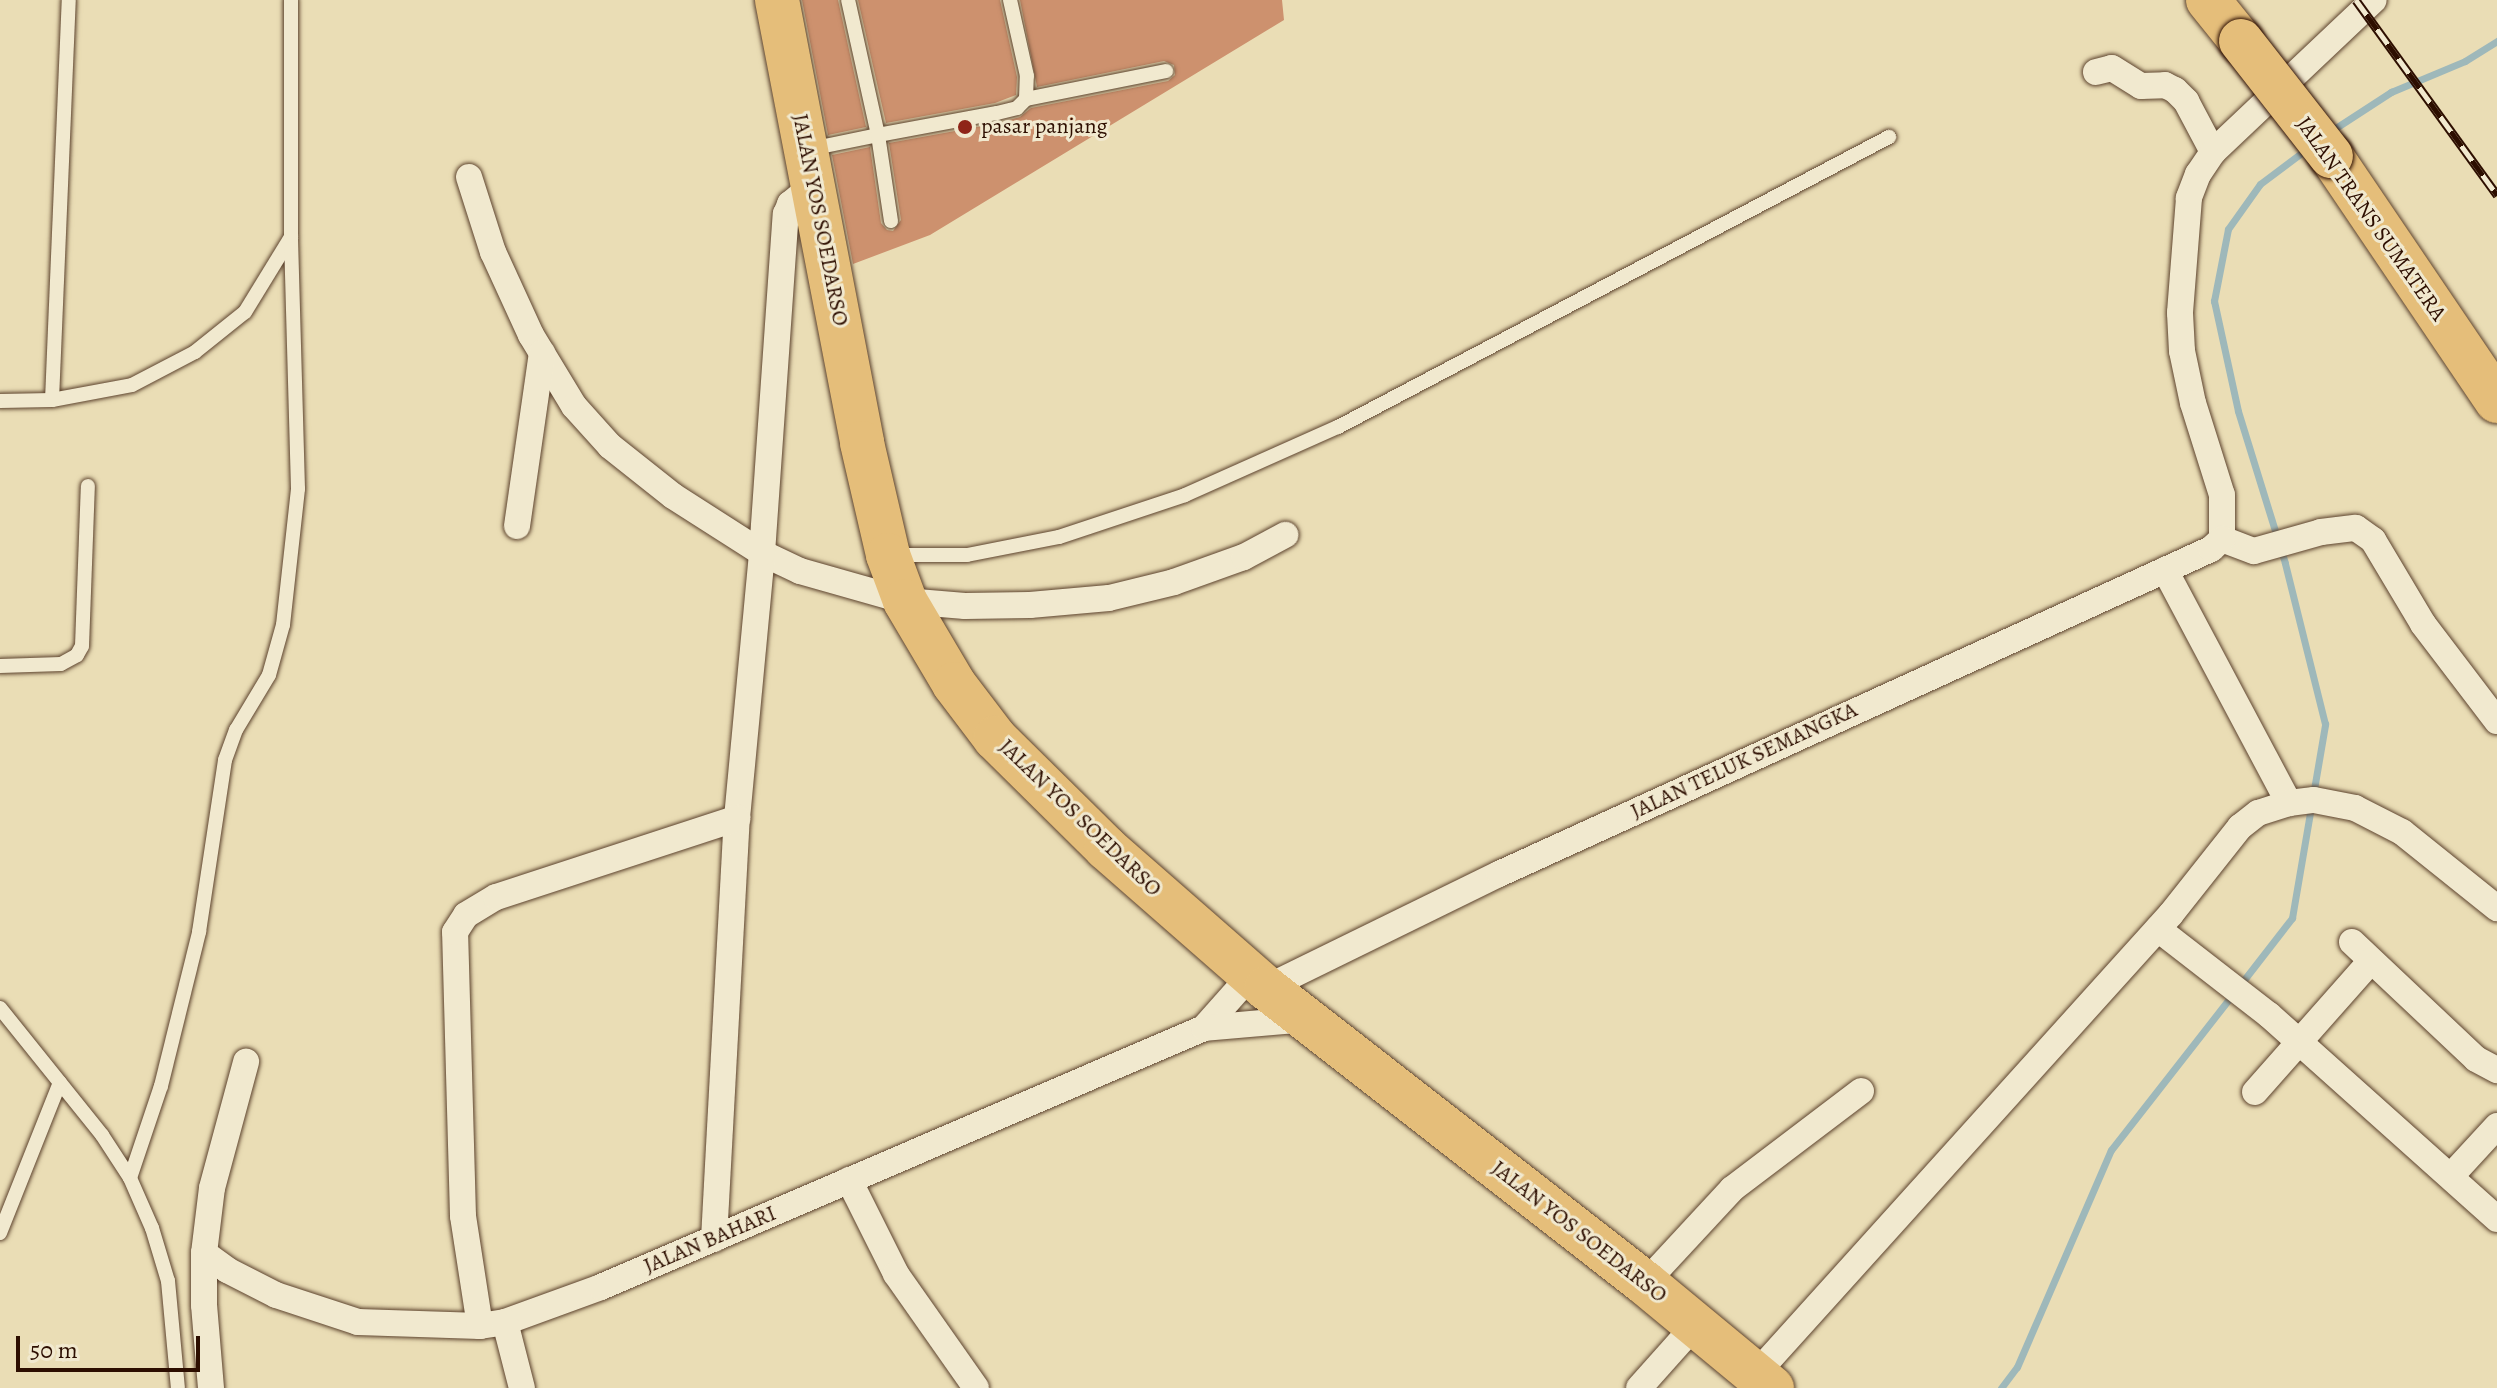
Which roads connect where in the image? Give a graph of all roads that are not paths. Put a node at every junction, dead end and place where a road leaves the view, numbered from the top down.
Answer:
1 (69, 0) edge
2 (291, 0) edge
3 (777, 0) edge
4 (848, 0) edge
5 (1010, 0) edge
6 (2208, 0) edge
7 (2374, 0) edge
8 (1166, 71) dead end
9 (2096, 72) dead end
10 (1026, 99) junction
11 (878, 135) junction
12 (1889, 137) dead end
13 (806, 150) junction
14 (2213, 152) junction
15 (469, 177) dead end
16 (814, 195) junction
17 (891, 221) dead end
18 (291, 236) junction
19 (542, 353) junction
20 (52, 400) junction
21 (0, 401) edge
22 (2497, 401) edge
23 (88, 486) dead end
24 (517, 526) dead end
25 (1285, 535) dead end
26 (2222, 539) junction
27 (762, 553) junction
28 (888, 555) junction
29 (2165, 570) junction
30 (905, 601) junction
31 (0, 666) edge
32 (2497, 721) edge
33 (2289, 803) junction
34 (737, 818) junction
35 (2497, 908) edge
36 (2158, 929) junction
37 (2352, 942) dead end
38 (2371, 961) junction
39 (1259, 981) junction
40 (0, 1008) edge
41 (1306, 1019) junction
42 (1204, 1028) junction
43 (2300, 1042) junction
44 (246, 1062) dead end
45 (2497, 1070) edge
46 (60, 1082) junction
47 (1861, 1091) dead end
48 (2255, 1092) dead end
49 (2497, 1126) edge
50 (2451, 1176) junction
51 (130, 1178) junction
52 (849, 1180) junction
53 (2497, 1219) edge
54 (0, 1233) edge
55 (714, 1239) junction
56 (204, 1253) junction
57 (1645, 1283) junction
58 (492, 1324) junction
59 (1696, 1324) junction
60 (1764, 1381) edge
61 (178, 1388) edge
62 (211, 1388) edge
63 (522, 1388) edge
64 (976, 1388) edge
65 (1639, 1388) edge

1 - 20 lane
2 - 18 lane
3 - 13 highway, JALAN YOS SOEDARSO
4 - 11 lane
5 - 10 lane
6 - 22 highway, JALAN TRANS SUMATERA, bridge
7 - 14 street
8 - 10 lane
9 - 14 street
10 - 11 lane
11 - 13 lane
11 - 17 lane
12 - 28 lane
13 - 16 highway, JALAN YOS SOEDARSO
14 - 26 street
15 - 19 street
16 - 27 street
16 - 28 highway, JALAN YOS SOEDARSO
18 - 20 lane
18 - 51 lane
19 - 24 street
19 - 27 street
20 - 21 lane
23 - 31 lane
25 - 30 street
26 - 29 street, JALAN TELUK SEMANGKA
26 - 32 street
27 - 30 street
27 - 34 street
28 - 30 highway, JALAN YOS SOEDARSO
29 - 33 street
29 - 39 street, JALAN TELUK SEMANGKA
30 - 39 highway, JALAN YOS SOEDARSO
33 - 35 street
33 - 36 street
34 - 55 street
34 - 58 street
36 - 43 street
36 - 60 street
37 - 38 street
38 - 43 street
38 - 45 street
39 - 41 highway, JALAN YOS SOEDARSO
39 - 42 street, JALAN BAHARI
40 - 46 lane
41 - 42 street, JALAN BAHARI
41 - 57 highway, JALAN YOS SOEDARSO
42 - 52 street, JALAN BAHARI
43 - 48 street
43 - 50 street
44 - 56 street
46 - 51 lane
46 - 54 lane
47 - 57 street
49 - 50 street
50 - 53 street
51 - 61 lane
52 - 55 street, JALAN BAHARI
52 - 64 street
55 - 58 street, JALAN BAHARI
56 - 58 street, JALAN BAHARI
56 - 62 street
57 - 59 highway, JALAN YOS SOEDARSO
58 - 63 street
59 - 60 highway, JALAN YOS SOEDARSO
59 - 65 street

